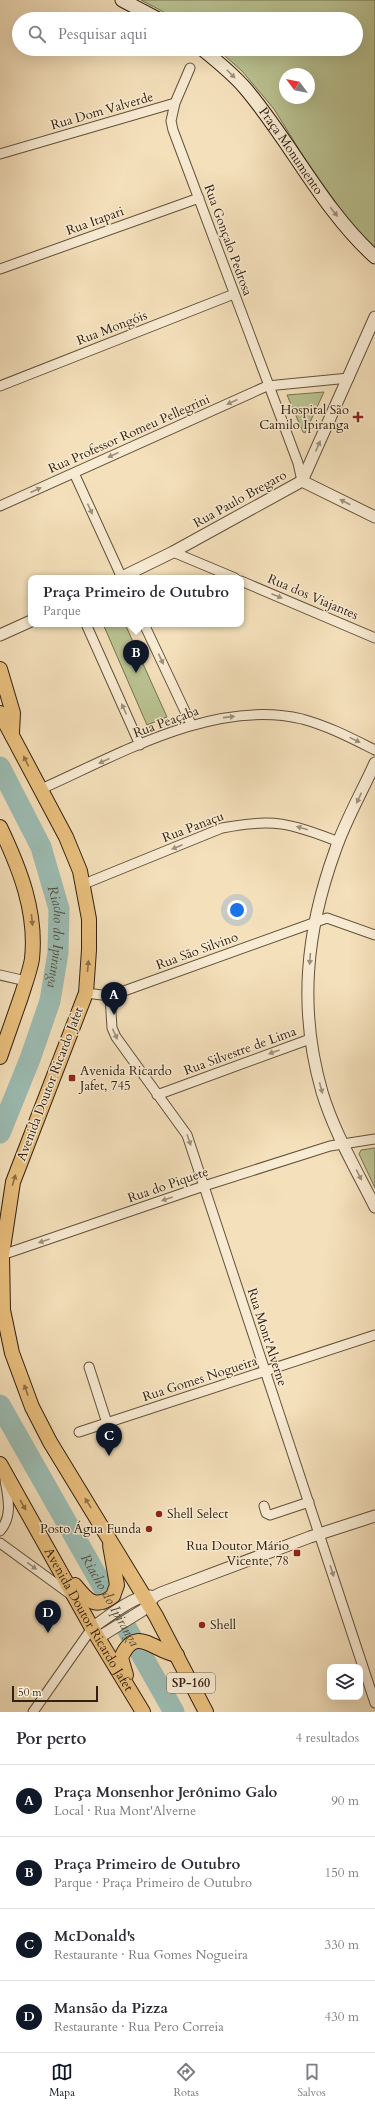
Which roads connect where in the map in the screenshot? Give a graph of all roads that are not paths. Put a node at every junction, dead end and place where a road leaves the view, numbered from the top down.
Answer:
1 (122, 0) edge
2 (145, 12) edge
3 (211, 56) edge
4 (190, 68) dead end
5 (175, 103) junction
6 (0, 154) edge
7 (199, 198) junction
8 (375, 257) edge
9 (0, 269) edge
10 (234, 294) junction
11 (375, 317) edge
12 (349, 378) junction
13 (0, 386) edge
14 (268, 386) junction
15 (74, 473) junction
16 (302, 481) junction
17 (0, 506) edge
18 (375, 517) edge
19 (173, 552) junction
20 (120, 575) edge
21 (127, 575) edge
22 (228, 575) edge
23 (244, 582) edge
24 (28, 622) edge
25 (87, 627) edge
26 (145, 627) edge
27 (0, 635) edge
28 (375, 638) edge
29 (0, 669) edge
30 (0, 713) edge
31 (191, 724) junction
32 (12, 732) junction
33 (140, 745) junction
34 (375, 750) edge
35 (375, 763) edge
36 (40, 790) junction
37 (0, 827) edge
38 (339, 842) junction
39 (84, 884) junction
40 (315, 921) junction
41 (375, 935) edge
42 (0, 975) edge
43 (26, 981) junction
44 (86, 993) junction
45 (110, 996) junction
46 (310, 1039) junction
47 (0, 1057) edge
48 (157, 1095) junction
49 (375, 1139) edge
50 (343, 1143) junction
51 (204, 1186) junction
52 (375, 1207) edge
53 (2, 1255) junction
54 (375, 1335) edge
55 (89, 1367) dead end
56 (264, 1371) junction
57 (107, 1423) junction
58 (79, 1432) dead end
59 (2, 1467) edge
60 (309, 1502) junction
61 (264, 1506) dead end
62 (375, 1516) edge
63 (0, 1531) edge
64 (320, 1534) junction
65 (109, 1537) junction
66 (0, 1543) edge
67 (81, 1598) junction
68 (145, 1601) junction
69 (97, 1632) junction
70 (177, 1655) junction
71 (131, 1691) junction
72 (375, 1703) edge
73 (33, 1712) edge
74 (143, 1712) edge
75 (206, 1712) edge

1 - 2 main road
3 -> 8 main road, Praça Monumento
4 - 5 street
5 - 6 street, Rua Dom Valverde
5 - 7 street, Rua Gonçalo Pedrosa
7 - 9 street, Rua Itapari
7 - 10 street, Rua Gonçalo Pedrosa
10 - 13 street, Rua Mongóis
10 - 14 street, Rua Gonçalo Pedrosa
11 - 12 street
12 - 14 street, Rua Professor Romeu Pellegrini
16 -> 12 street
14 -> 15 street, Rua Professor Romeu Pellegrini
14 - 16 street
17 -> 15 street, Rua Professor Romeu Pellegrini
15 -> 20 street
18 -> 16 street, Rua Paulo Bregaro
16 - 19 street, Rua Paulo Bregaro
19 - 21 street, Rua Paulo Bregaro
19 - 22 street
23 -> 28 street, Rua dos Viajantes
24 - 27 street
33 -> 25 street
26 -> 31 street
29 - 32 main road
30 - 32 main road, Avenida Doutor Ricardo Jafet / SP-160
31 - 33 street, Rua Peaçaba
31 -> 34 street, Rua Peaçaba
36 -> 32 main road, Avenida Doutor Ricardo Jafet / SP-160
33 -> 36 street, Rua Peaçaba
35 -> 38 street
36 - 39 main road, Avenida Doutor Ricardo Jafet / SP-160
37 -> 43 main road
38 -> 39 street, Rua Panaçu
38 - 40 street
44 -> 39 main road, Avenida Doutor Ricardo Jafet / SP-160
40 - 41 street, Rua São Silvino
40 - 45 street, Rua São Silvino
40 -> 46 street
42 - 43 street
43 - 47 main road
44 - 45 street, Rua São Silvino
53 -> 44 main road, Avenida Doutor Ricardo Jafet / SP-160
45 -> 48 street, Rua Mont'Alverne
46 -> 48 street, Rua Silvestre de Lima
46 -> 50 street
48 -> 51 street, Rua Mont'Alverne
49 - 50 street, Rua do Piquete
50 - 51 street, Rua do Piquete
50 -> 52 street
51 -> 53 street, Rua do Piquete
51 - 56 street, Rua Mont'Alverne
65 -> 53 main road, Avenida Doutor Ricardo Jafet / SP-160
54 - 56 street, Rua Gomes Nogueira
55 - 57 street
56 - 57 street, Rua Gomes Nogueira
56 - 60 street, Rua Mont'Alverne
57 - 58 street, Rua Gomes Nogueira
59 - 63 street
59 -> 67 main road, Avenida Doutor Ricardo Jafet
60 - 61 street
60 - 64 street, Rua Mont'Alverne
62 - 64 street
64 - 68 street
64 -> 72 street, Rua Mont'Alverne
65 - 67 main road
65 - 68 main road, Avenida Doutor Ricardo Jafet / SP-160
66 -> 67 street
67 - 69 main road, Avenida Doutor Ricardo Jafet
68 - 69 street
68 - 70 main road, Avenida Doutor Ricardo Jafet / SP-160
69 - 71 main road, Avenida Doutor Ricardo Jafet
69 - 73 street
70 - 71 main road
70 - 75 main road, Avenida Doutor Ricardo Jafet / SP-160
71 - 74 main road, Avenida Doutor Ricardo Jafet

